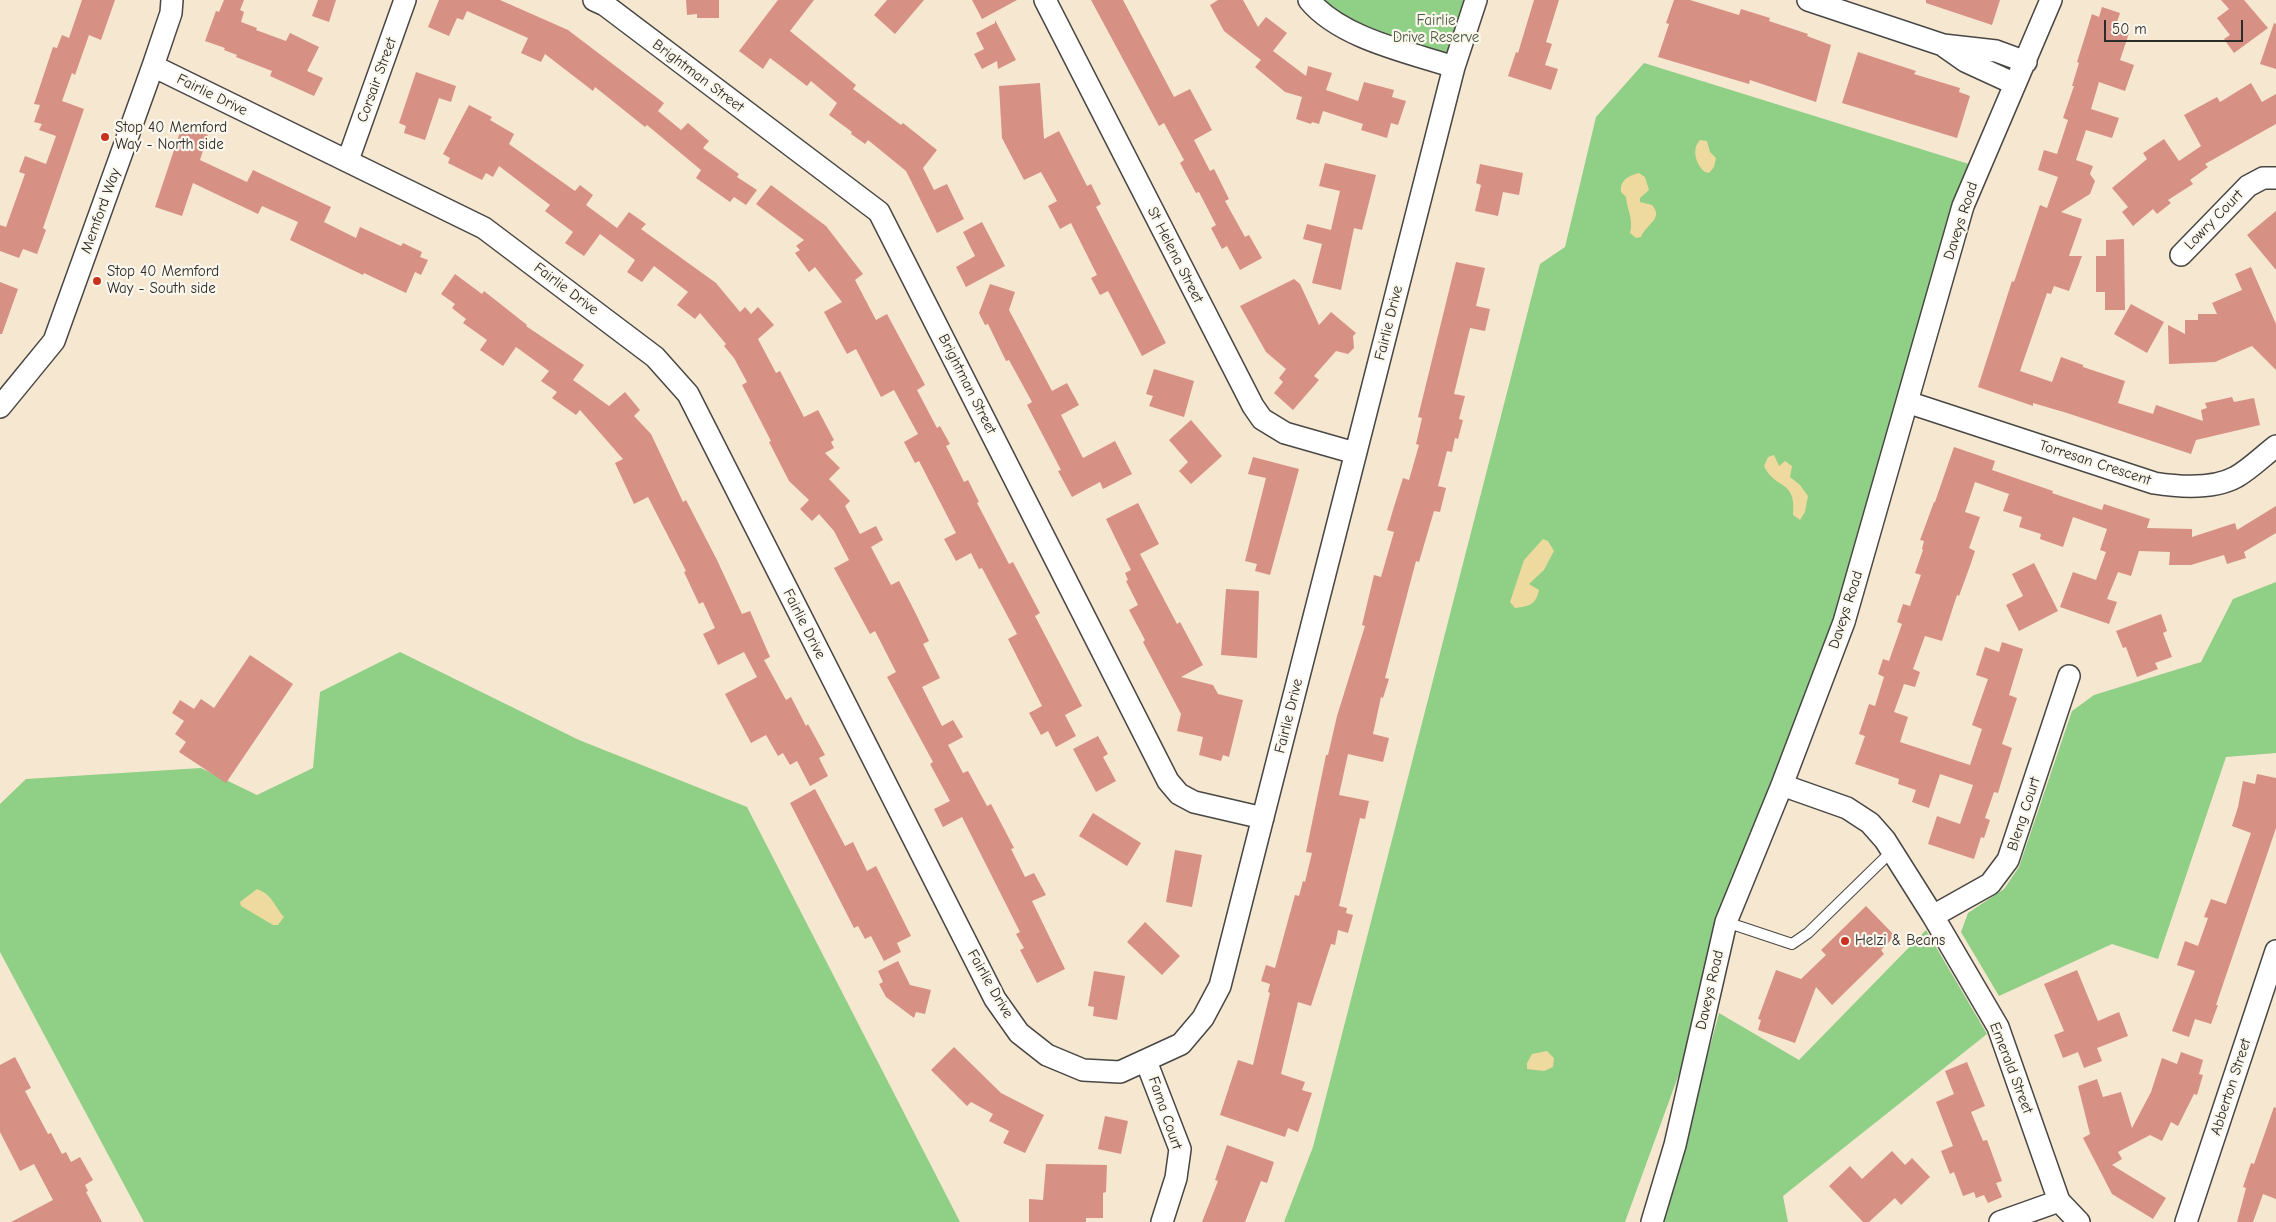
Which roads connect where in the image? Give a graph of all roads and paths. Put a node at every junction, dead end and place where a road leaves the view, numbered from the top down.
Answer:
1 (172, 0) edge
2 (405, 0) edge
3 (594, 0) edge
4 (1045, 0) edge
5 (1309, 0) edge
6 (1476, 0) edge
7 (1808, 0) edge
8 (2051, 0) edge
9 (1943, 45) junction
10 (2026, 62) junction
11 (153, 66) junction
12 (1454, 67) junction
13 (2015, 84) junction
14 (348, 160) junction
15 (2276, 178) edge
16 (2181, 255) dead end
17 (1908, 402) junction
18 (0, 407) edge
19 (2276, 446) edge
20 (1355, 453) junction
21 (2069, 676) dead end
22 (1782, 785) junction
23 (1263, 818) junction
24 (1892, 851) junction
25 (1933, 916) junction
26 (1726, 922) junction
27 (2276, 952) edge
28 (1146, 1061) junction
29 (2059, 1201) junction
30 (1162, 1222) edge
31 (1652, 1222) edge
32 (2000, 1222) edge
33 (2079, 1222) edge
34 (2186, 1222) edge

1 - 11 street, Memford Way
2 - 14 street, Corsair Street
3 - 23 street, Brightman Street
4 - 20 street, St Helena Street
5 - 12 street
6 - 12 street, Fairlie Drive
7 - 9 street
8 - 10 street, Daveys Road
9 - 10 street
9 - 13 street
10 - 13 street, Daveys Road
11 - 14 street, Fairlie Drive
11 - 18 street, Memford Way
12 - 20 street, Fairlie Drive
13 - 17 street, Daveys Road
14 - 28 street, Fairlie Drive
15 - 16 street, Lowry Court
17 - 19 street, Torresan Crescent
17 - 22 street, Daveys Road
20 - 23 street, Fairlie Drive
21 - 25 street, Bleng Court
22 - 24 street, Emerald Street
22 - 26 street, Daveys Road
23 - 28 street, Fairlie Drive
24 - 25 street, Emerald Street
24 - 26 lane
25 - 29 street, Emerald Street
26 - 31 street, Daveys Road
27 - 34 street, Abberton Street
28 - 30 street, Fama Court
29 - 32 street
29 - 33 street, Emerald Street

